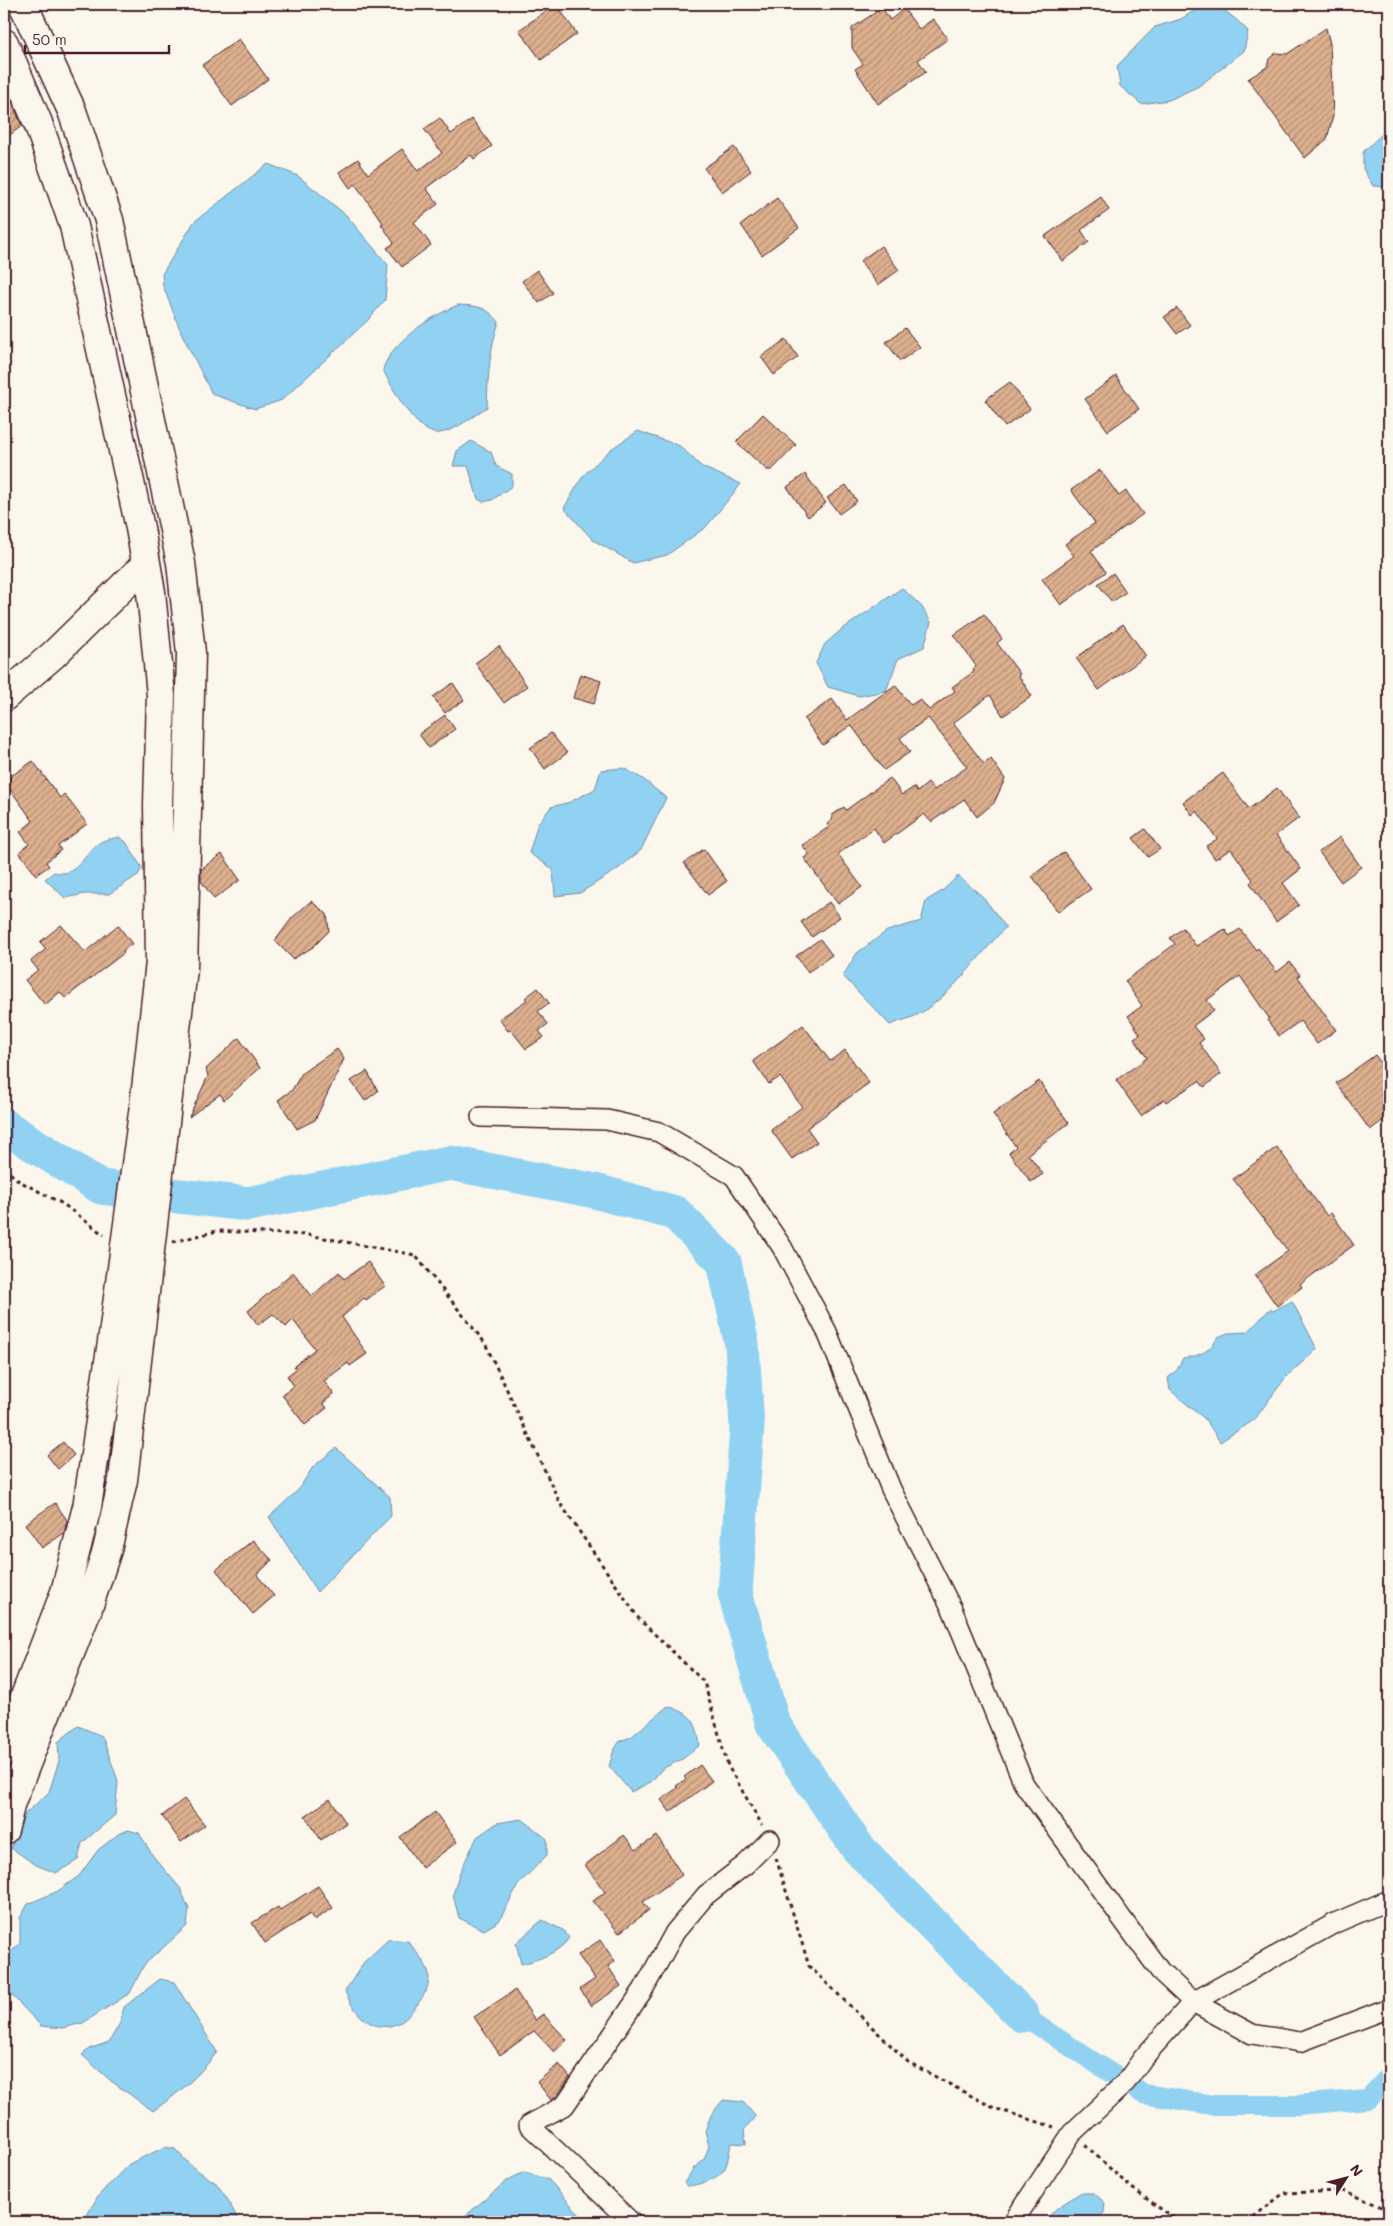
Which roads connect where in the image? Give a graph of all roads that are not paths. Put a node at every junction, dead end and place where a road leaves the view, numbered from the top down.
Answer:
1 (23, 4) edge
2 (4, 43) edge
3 (146, 564) junction
4 (4, 697) edge
5 (155, 1099) junction
6 (481, 1117) dead end
7 (137, 1239) junction
8 (4, 1751) edge
9 (4, 1830) edge
10 (770, 1840) road end
11 (1389, 1900) edge
12 (1193, 2002) junction
13 (1389, 2008) edge
14 (631, 2222) edge
15 (1013, 2222) edge

1 - 5 main road
2 - 3 main road
3 - 4 main road
3 - 5 main road
5 - 7 main road
6 - 12 street
7 - 8 main road
7 - 9 main road
10 - 14 street
11 - 12 street
12 - 13 street
12 - 15 street

